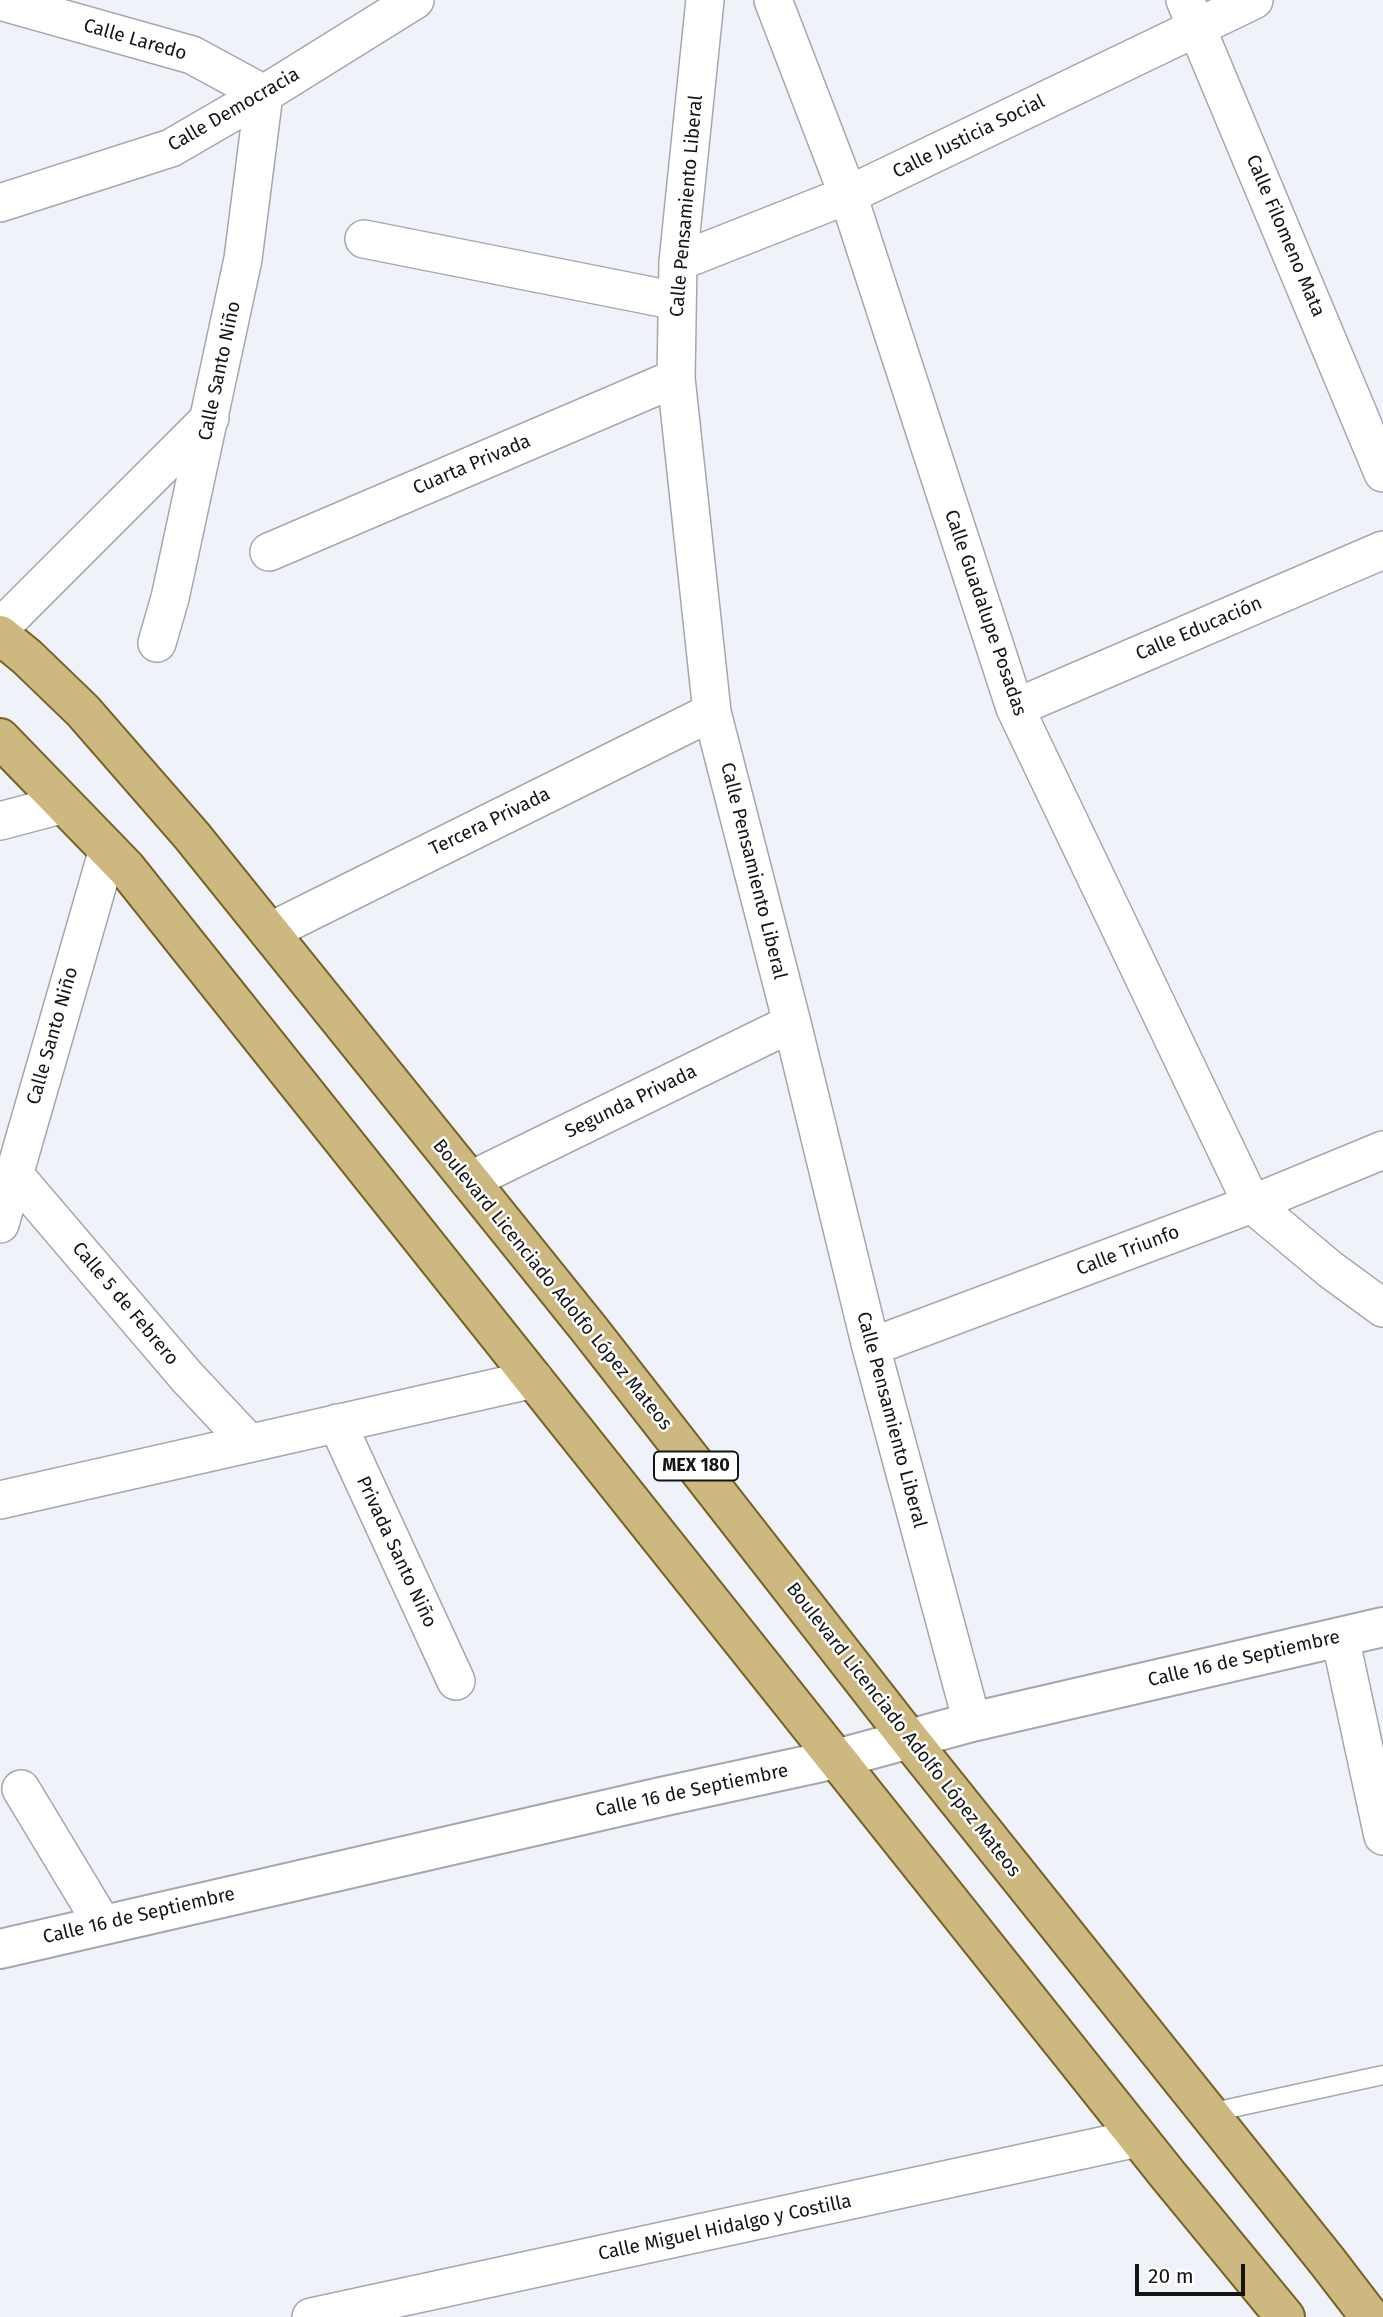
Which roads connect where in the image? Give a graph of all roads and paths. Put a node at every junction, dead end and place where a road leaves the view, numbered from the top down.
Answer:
1 (415, 0) edge
2 (705, 0) edge
3 (773, 0) edge
4 (1254, 0) edge
5 (0, 1) edge
6 (1191, 13) edge
7 (264, 94) junction
8 (848, 195) junction
9 (0, 204) edge
10 (364, 239) dead end
11 (678, 262) junction
12 (677, 301) junction
13 (676, 378) junction
14 (210, 418) junction
15 (1383, 473) edge
16 (1383, 550) edge
17 (269, 552) dead end
18 (0, 628) edge
19 (0, 635) edge
20 (157, 643) dead end
21 (1015, 708) junction
22 (712, 712) junction
23 (0, 738) edge
24 (64, 804) junction
25 (0, 821) edge
26 (108, 849) junction
27 (269, 932) junction
28 (792, 1023) junction
29 (1383, 1150) edge
30 (7, 1174) edge
31 (469, 1181) junction
32 (1252, 1204) junction
33 (0, 1224) edge
34 (1383, 1308) edge
35 (871, 1347) junction
36 (534, 1379) junction
37 (337, 1423) junction
38 (248, 1443) junction
39 (0, 1500) edge
40 (1383, 1627) edge
41 (1340, 1637) junction
42 (456, 1681) dead end
43 (972, 1722) junction
44 (909, 1739) junction
45 (836, 1759) junction
46 (21, 1789) dead end
47 (1383, 1836) edge
48 (103, 1925) junction
49 (0, 1948) edge
50 (1383, 2075) edge
51 (1208, 2114) junction
52 (1138, 2138) junction
53 (311, 2317) edge
54 (1285, 2317) edge
55 (1370, 2317) edge

1 - 7 street, Calle Democracia
2 - 11 street, Calle Pensamiento Liberal
3 - 8 street, Calle Guadalupe Posadas
4 - 6 street, Calle Justicia Social
5 - 7 street, Calle Laredo
6 - 8 street, Calle Justicia Social
6 - 15 street, Calle Filomeno Mata
7 - 9 street, Calle Democracia
7 - 14 street, Calle Santo Niño
8 - 11 street, Calle Justicia Social
8 - 21 street, Calle Guadalupe Posadas
10 - 12 street
11 - 12 street, Calle Pensamiento Liberal
12 - 13 street, Calle Pensamiento Liberal
13 - 17 street, Cuarta Privada
13 - 22 street, Calle Pensamiento Liberal
14 - 18 street
14 - 20 street, Calle Santo Niño
16 - 21 street, Calle Educación
19 - 27 main road, Boulevard Licenciado Adolfo López Mateos / MEX 180
21 - 32 street, Calle Guadalupe Posadas
22 - 27 street, Tercera Privada
22 - 28 street, Calle Pensamiento Liberal
23 - 24 main road
24 - 25 street
24 - 26 main road
26 - 30 street, Calle Santo Niño
26 - 36 main road
27 - 31 main road, Boulevard Licenciado Adolfo López Mateos / MEX 180
28 - 31 street, Segunda Privada
28 - 35 street, Calle Pensamiento Liberal
29 - 32 street, Calle Triunfo
30 - 33 street, Calle Santo Niño
30 - 38 street, Calle 5 de Febrero
31 - 44 main road, Boulevard Licenciado Adolfo López Mateos / MEX 180
32 - 34 street, Calle Guadalupe Posadas
32 - 35 street, Calle Triunfo
35 - 43 street, Calle Pensamiento Liberal
36 - 37 street
36 - 45 main road
37 - 38 street
37 - 42 street, Privada Santo Niño
38 - 39 street
40 - 41 main road, Calle 16 de Septiembre
41 - 43 main road, Calle 16 de Septiembre
41 - 47 street
43 - 44 main road, Calle 16 de Septiembre
44 - 45 main road, Calle 16 de Septiembre
44 - 51 main road, Boulevard Licenciado Adolfo López Mateos / MEX 180
45 - 48 main road, Calle 16 de Septiembre
45 - 52 main road
46 - 48 street
48 - 49 main road, Calle 16 de Septiembre
50 - 51 lane
51 - 55 main road, Boulevard Licenciado Adolfo López Mateos / MEX 180
52 - 53 street, Calle Miguel Hidalgo y Costilla
52 - 54 main road

